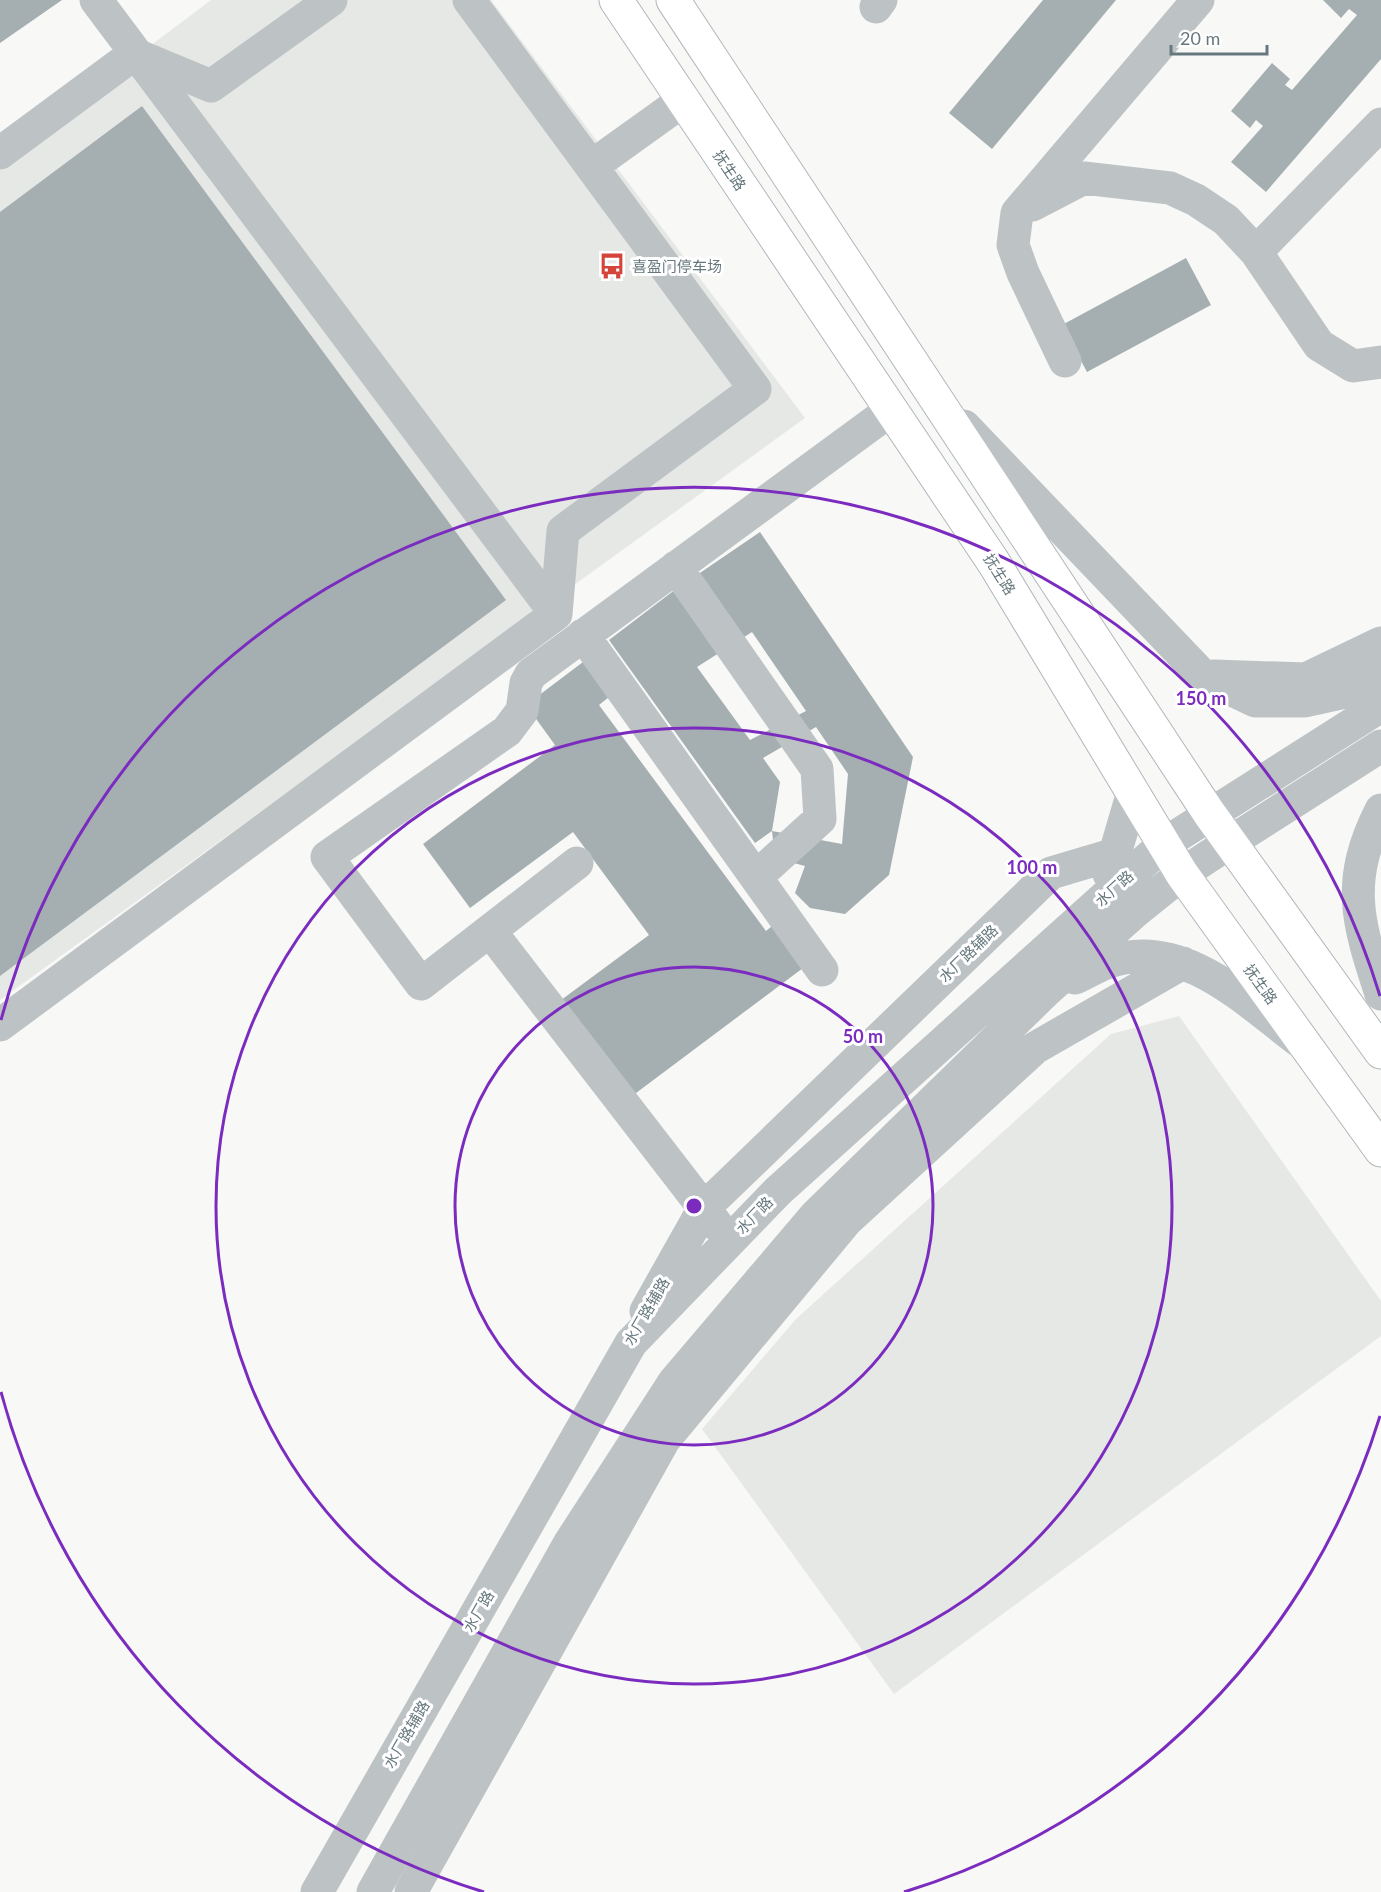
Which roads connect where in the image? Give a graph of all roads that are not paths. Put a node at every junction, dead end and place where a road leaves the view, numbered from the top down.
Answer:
1 (96, 0) edge
2 (332, 0) edge
3 (469, 0) edge
4 (616, 0) edge
5 (673, 0) edge
6 (1198, 0) edge
7 (134, 54) junction
8 (684, 100) junction
9 (1381, 124) edge
10 (0, 153) edge
11 (592, 166) junction
12 (1017, 213) junction
13 (1256, 252) junction
14 (1065, 361) dead end
15 (1381, 362) edge
16 (932, 392) junction
17 (891, 410) junction
18 (676, 567) junction
19 (556, 614) junction
20 (583, 635) junction
21 (1381, 643) edge
22 (1381, 673) edge
23 (1203, 676) junction
24 (1381, 706) edge
25 (1381, 746) edge
26 (1132, 792) junction
27 (1381, 810) edge
28 (1209, 813) junction
29 (1229, 843) junction
30 (1164, 844) junction
31 (1115, 854) junction
32 (578, 863) dead end
33 (1182, 874) junction
34 (756, 877) junction
35 (1102, 899) junction
36 (490, 931) junction
37 (1184, 963) junction
38 (822, 970) dead end
39 (1046, 992) junction
40 (1381, 994) edge
41 (0, 1025) edge
42 (1307, 1047) junction
43 (1381, 1052) edge
44 (1381, 1149) edge
45 (704, 1208) junction
46 (730, 1241) junction
47 (317, 1892) edge
48 (372, 1892) edge
49 (411, 1892) edge

1 - 7 street
2 - 7 street
3 - 11 street
4 - 8 main road, 抚生路
5 - 16 main road
6 - 12 street
7 - 10 street
7 - 19 street
8 - 11 street
8 - 17 main road, 抚生路
9 - 13 street
11 - 19 street
12 - 13 street
12 - 14 street
13 - 15 street
16 - 23 street
16 - 28 main road
17 - 18 street
17 - 26 main road, 抚生路
18 - 20 street
18 - 34 street
19 - 41 street
20 - 34 street
20 - 36 street
21 - 23 street
22 - 23 street
24 - 28 street, 水厂路
25 - 29 street
26 - 30 main road, 抚生路
26 - 31 street
27 - 40 street
28 - 29 main road
28 - 30 street, 水厂路
29 - 33 street
29 - 43 main road
30 - 33 main road, 抚生路
30 - 35 street, 水厂路
31 - 35 street
31 - 45 street, 水厂路辅路
32 - 36 street
33 - 39 street
33 - 42 main road, 抚生路
34 - 38 street
35 - 46 street, 水厂路
36 - 45 street
37 - 39 street
37 - 42 street
37 - 49 street
39 - 48 street
42 - 44 main road, 抚生路
45 - 46 street
45 - 47 street, 水厂路辅路
46 - 47 street, 水厂路

